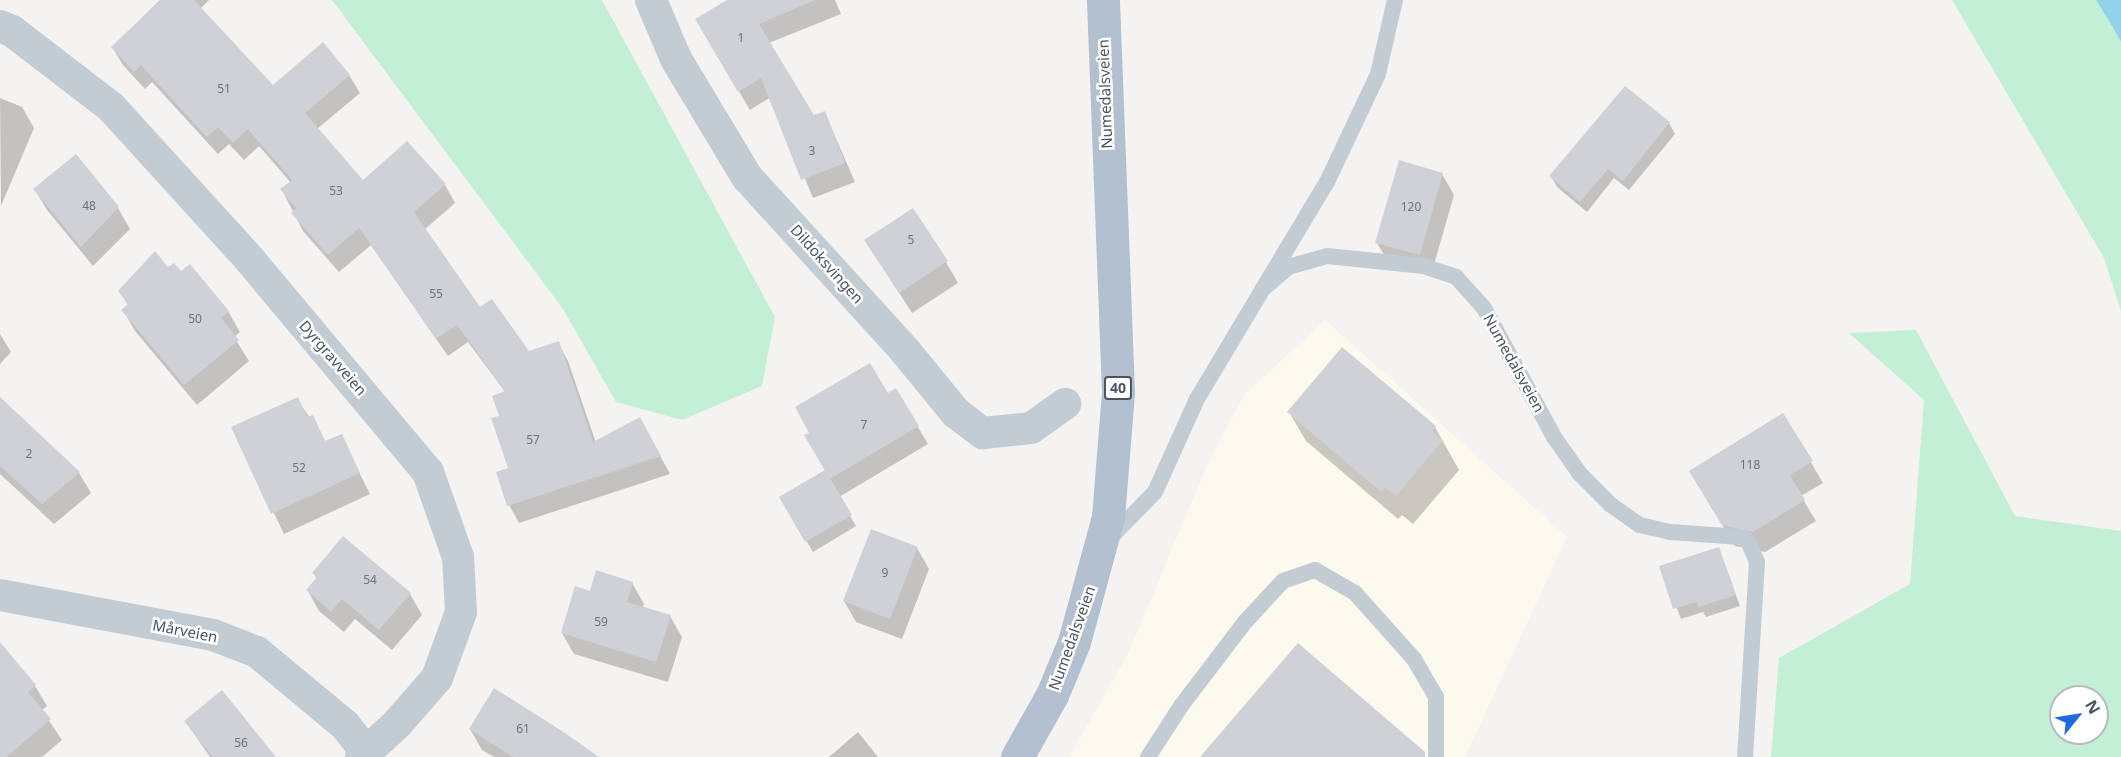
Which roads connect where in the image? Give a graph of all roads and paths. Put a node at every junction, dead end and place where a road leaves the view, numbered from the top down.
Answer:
1 (651, 0) edge
2 (1103, 0) edge
3 (1395, 0) edge
4 (0, 26) edge
5 (1263, 289) junction
6 (1065, 405) dead end
7 (1101, 547) junction
8 (0, 596) edge
9 (364, 754) edge
10 (1017, 757) edge
11 (1148, 757) edge
12 (1436, 757) edge
13 (1745, 757) edge

1 - 6 street, Dildoksvingen
2 - 7 main road, Numedalsveien / 40
3 - 5 lane, Numedalsveien
4 - 9 street, Dyrgravveien
5 - 7 lane, Numedalsveien
5 - 13 lane, Numedalsveien
7 - 10 main road, Numedalsveien / 40
8 - 9 street, Mårveien
11 - 12 lane

